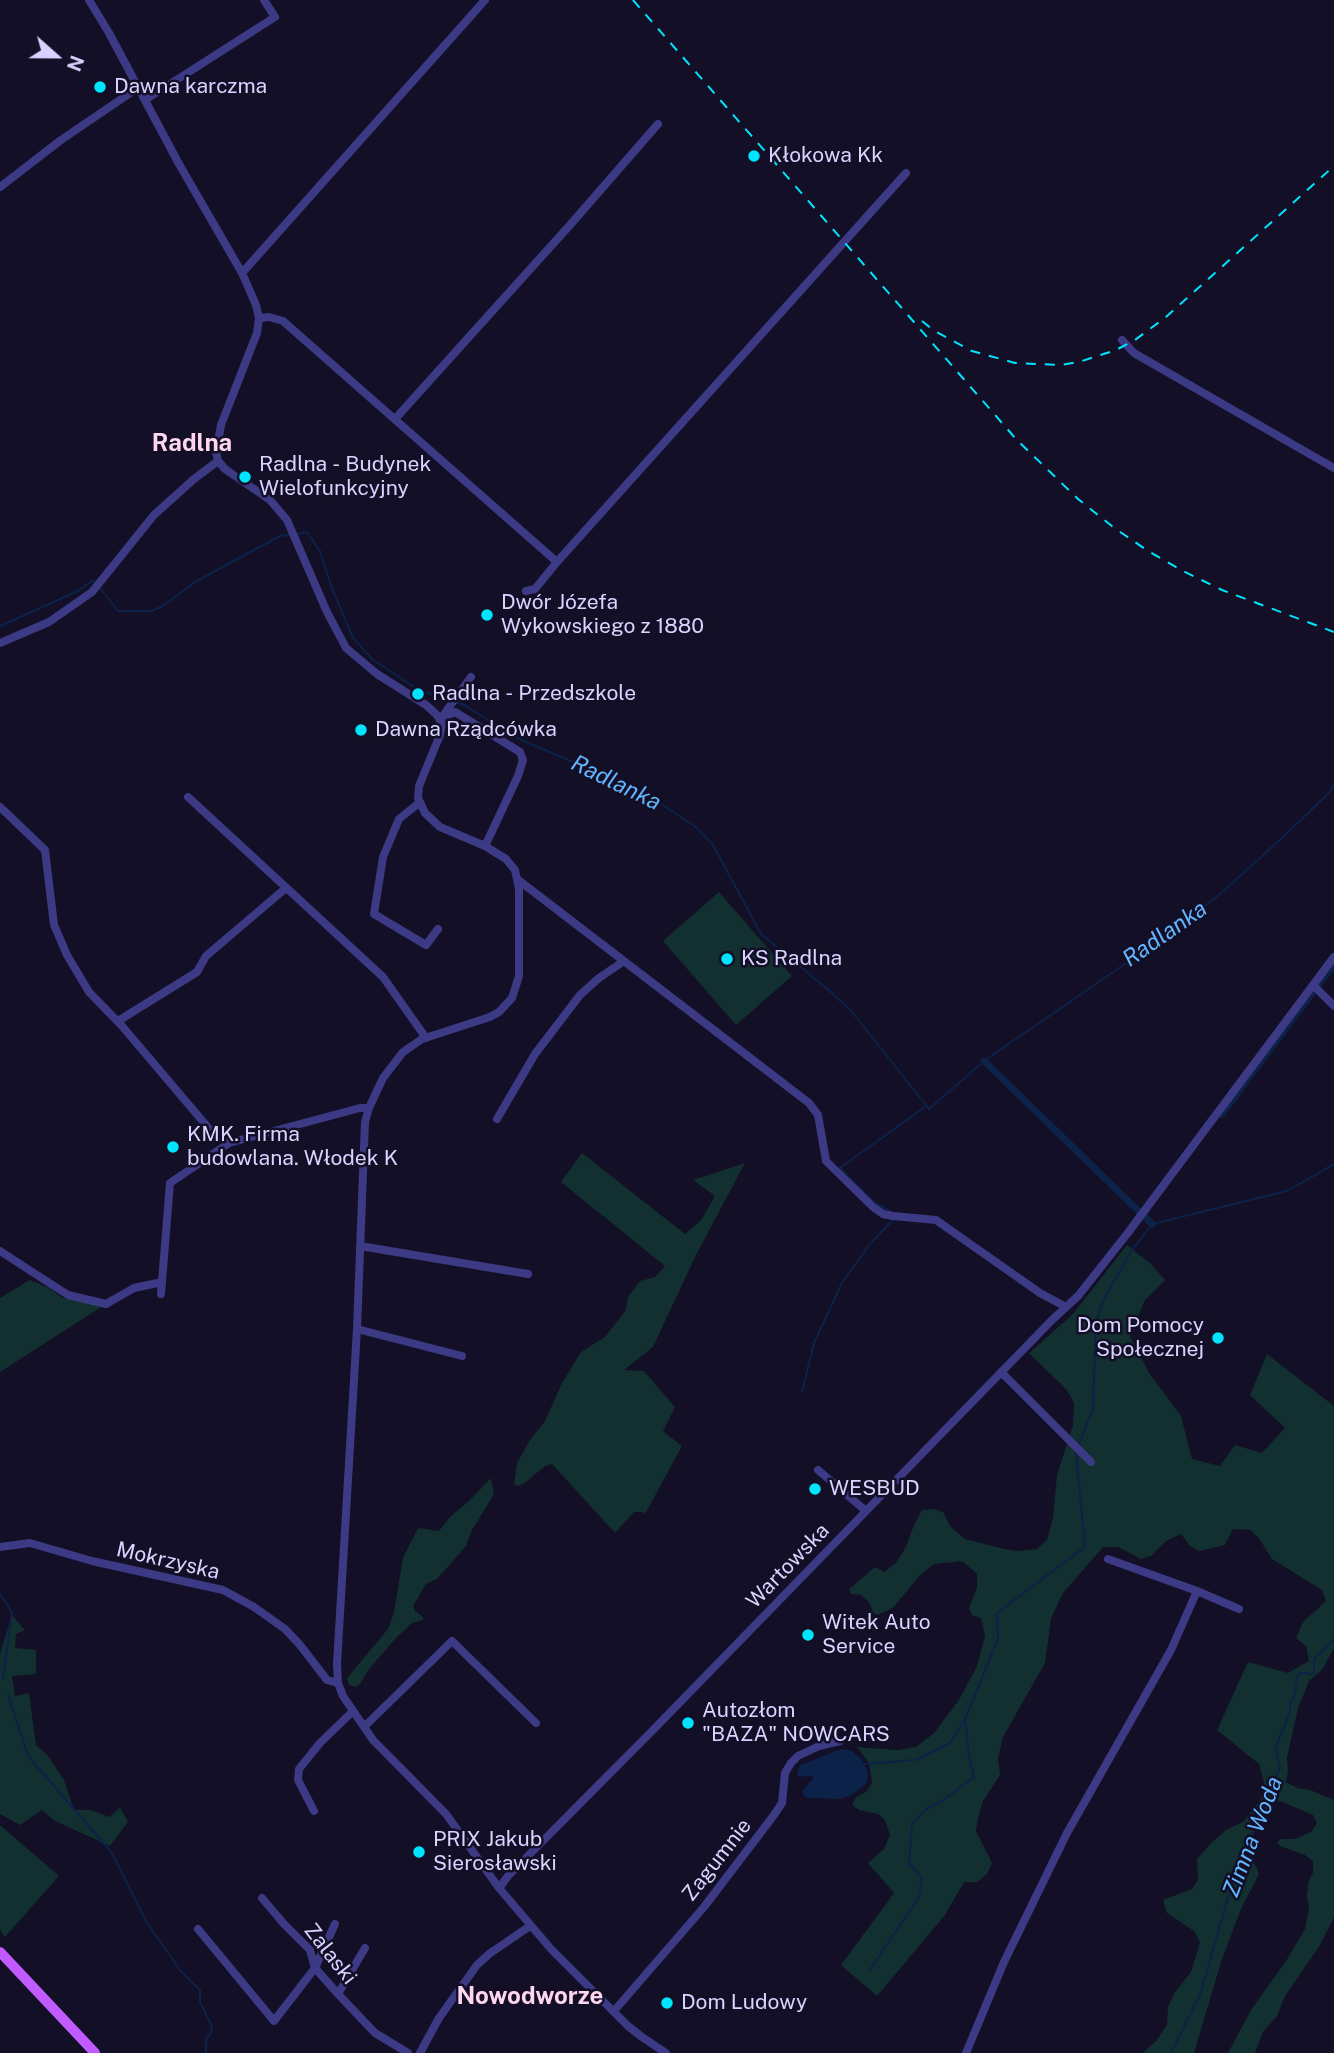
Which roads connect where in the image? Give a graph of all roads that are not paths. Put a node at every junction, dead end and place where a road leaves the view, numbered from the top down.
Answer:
1 (89, 0) edge
2 (264, 0) edge
3 (485, 0) edge
4 (139, 88) junction
5 (145, 100) junction
6 (658, 124) dead end
7 (906, 173) dead end
8 (0, 187) edge
9 (242, 273) junction
10 (258, 318) junction
11 (1122, 340) dead end
12 (394, 419) junction
13 (219, 461) junction
14 (1334, 468) edge
15 (556, 562) junction
16 (526, 591) dead end
17 (0, 643) edge
18 (471, 677) dead end
19 (440, 719) junction
20 (188, 797) dead end
21 (419, 803) junction
22 (0, 807) edge
23 (485, 846) junction
24 (517, 879) junction
25 (286, 888) junction
26 (438, 929) dead end
27 (1334, 957) edge
28 (624, 961) junction
29 (1313, 985) junction
30 (1334, 1006) edge
31 (118, 1021) junction
32 (426, 1038) junction
33 (369, 1108) junction
34 (497, 1119) dead end
35 (229, 1143) junction
36 (360, 1245) junction
37 (0, 1251) edge
38 (528, 1274) dead end
39 (162, 1282) junction
40 (161, 1294) dead end
41 (1066, 1307) junction
42 (357, 1329) junction
43 (462, 1356) dead end
44 (1001, 1372) junction
45 (1091, 1462) dead end
46 (818, 1470) dead end
47 (866, 1511) junction
48 (0, 1546) edge
49 (1108, 1559) dead end
50 (1197, 1591) junction
51 (1239, 1609) dead end
52 (338, 1683) junction
53 (352, 1712) junction
54 (536, 1723) dead end
55 (364, 1727) junction
56 (841, 1741) dead end
57 (314, 1811) dead end
58 (499, 1888) junction
59 (261, 1898) dead end
60 (335, 1924) dead end
61 (530, 1926) junction
62 (198, 1929) dead end
63 (365, 1948) dead end
64 (0, 1952) edge
65 (315, 1968) junction
66 (338, 1994) junction
67 (614, 2011) junction
68 (95, 2053) edge
69 (408, 2053) edge
70 (420, 2053) edge
71 (666, 2053) edge
72 (966, 2053) edge

1 - 4 street
2 - 5 street
3 - 9 street
4 - 5 street
4 - 8 street
5 - 9 street
6 - 12 street
7 - 15 street
9 - 10 street
10 - 12 street
10 - 13 street
11 - 14 street
12 - 15 street
13 - 17 street
13 - 19 street
15 - 16 street
18 - 19 street
19 - 21 street
19 - 23 street
20 - 25 street
21 - 23 street
21 - 26 street
22 - 31 street
23 - 24 street
24 - 28 street
24 - 32 street
25 - 31 street
25 - 32 street
27 - 29 street, Wartowska
28 - 34 street
28 - 41 street
29 - 30 street
29 - 41 street, Wartowska
31 - 35 street
32 - 33 street
33 - 35 street
33 - 36 street
35 - 39 street
36 - 38 street
36 - 42 street
37 - 39 street
39 - 40 street
41 - 44 street, Wartowska
42 - 43 street
42 - 52 street
44 - 45 street
44 - 47 street, Wartowska
46 - 47 street
47 - 58 street, Wartowska
48 - 52 street, Mokrzyska
49 - 50 street
50 - 51 street
50 - 72 street
52 - 53 street
53 - 55 street
53 - 57 street
54 - 55 street
55 - 58 street
56 - 67 street, Zagumnie
58 - 61 street
59 - 65 street, Zalaski
60 - 65 street
61 - 67 street
61 - 70 street
62 - 65 street
63 - 66 street
64 - 68 main road
65 - 66 street, Zalaski
66 - 69 street, Zalaski
67 - 71 street

